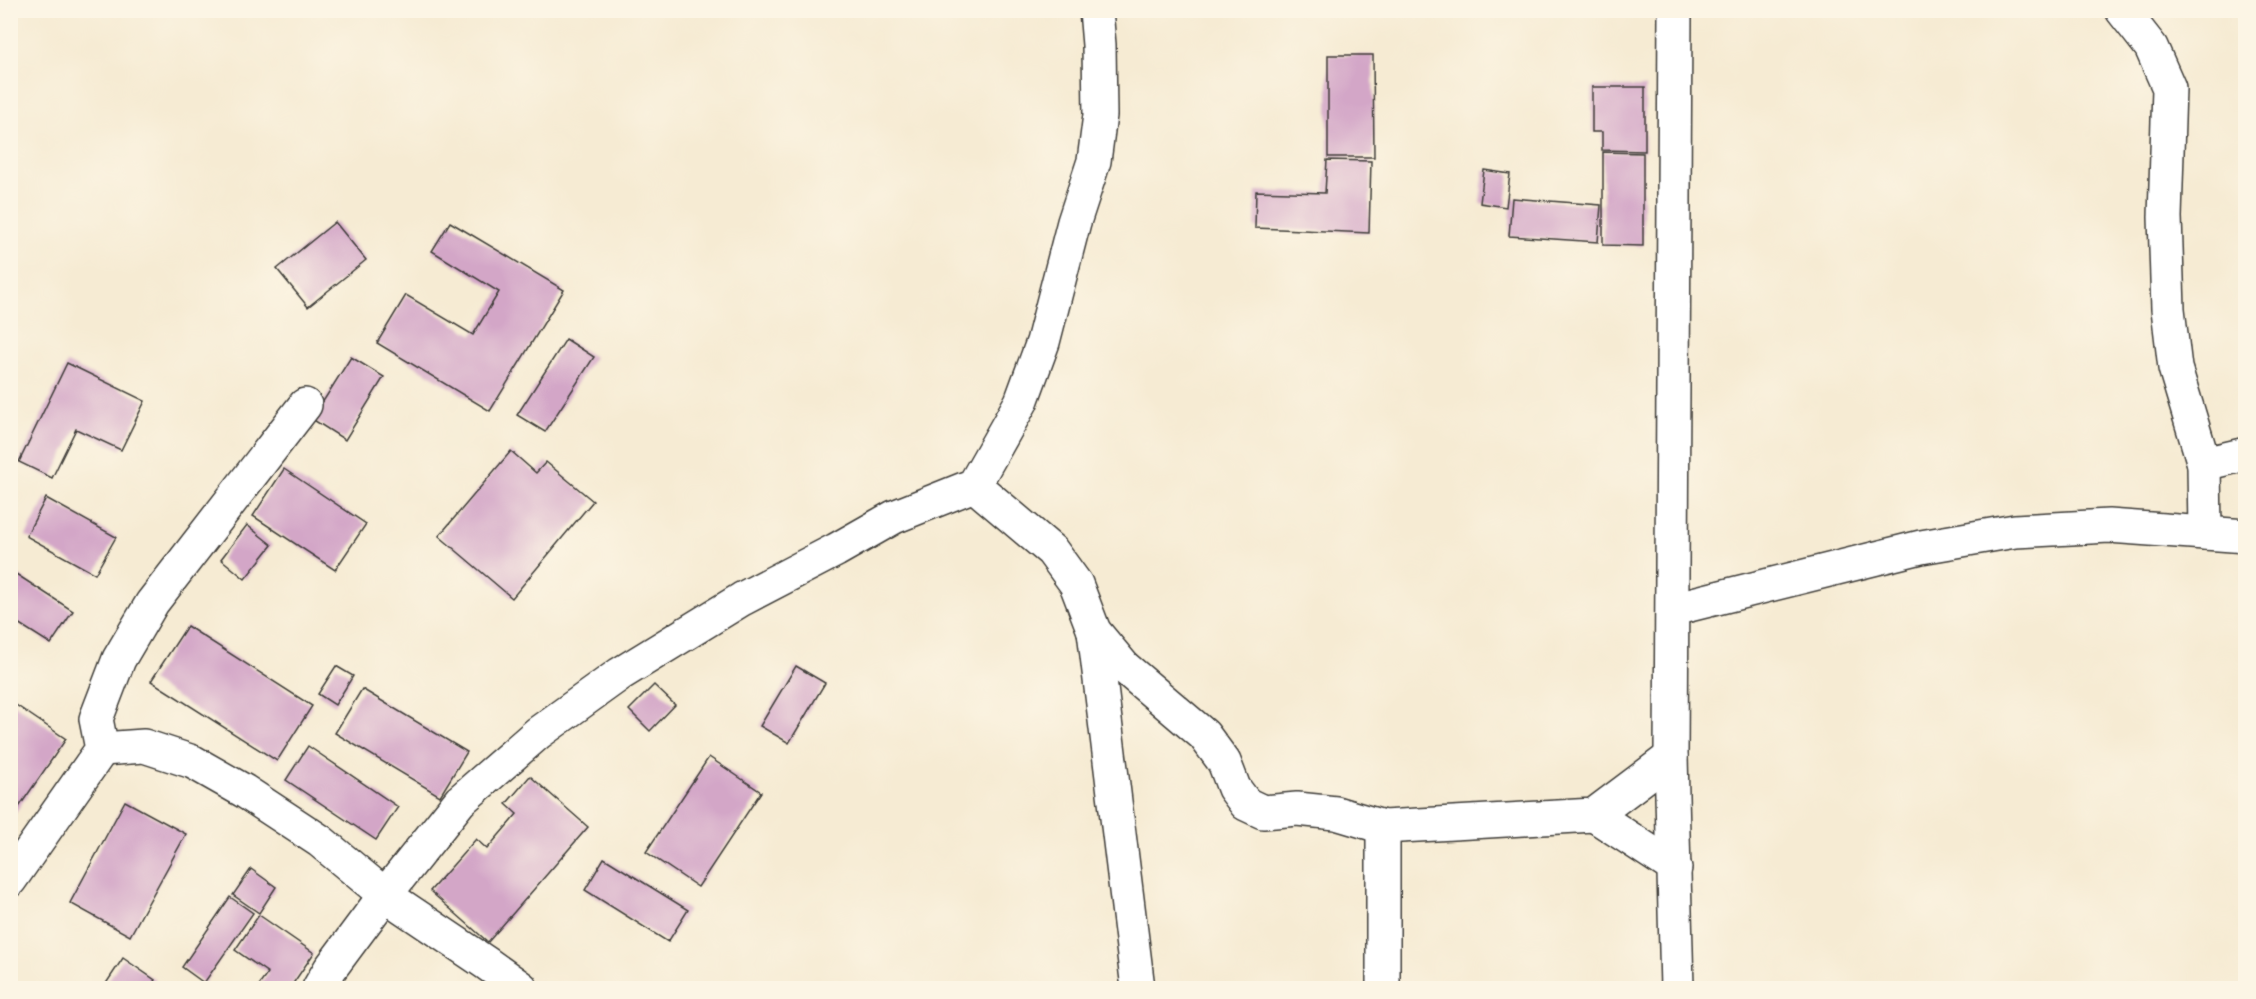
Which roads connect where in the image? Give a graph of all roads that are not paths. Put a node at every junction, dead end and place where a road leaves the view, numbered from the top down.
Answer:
1 (1096, 10) edge
2 (1675, 10) edge
3 (2122, 10) edge
4 (305, 405) dead end
5 (2246, 454) edge
6 (2204, 464) junction
7 (974, 485) junction
8 (2205, 533) junction
9 (2246, 536) edge
10 (1673, 609) junction
11 (1094, 631) junction
12 (102, 749) junction
13 (1671, 757) junction
14 (1594, 815) junction
15 (1383, 827) junction
16 (1675, 868) junction
17 (10, 880) edge
18 (385, 895) junction
19 (319, 988) edge
20 (521, 988) edge
21 (1138, 988) edge
22 (1383, 988) edge
23 (1677, 988) edge

1 - 7 street
2 - 10 street
3 - 6 street
4 - 12 street
5 - 6 street
6 - 8 street
7 - 11 street
7 - 18 street
8 - 9 street
8 - 10 street
10 - 13 street
11 - 15 street
11 - 21 street
12 - 17 street
12 - 18 street
13 - 14 street
13 - 16 street
14 - 15 street
14 - 16 street
15 - 22 street
16 - 23 street
18 - 19 street
18 - 20 street

